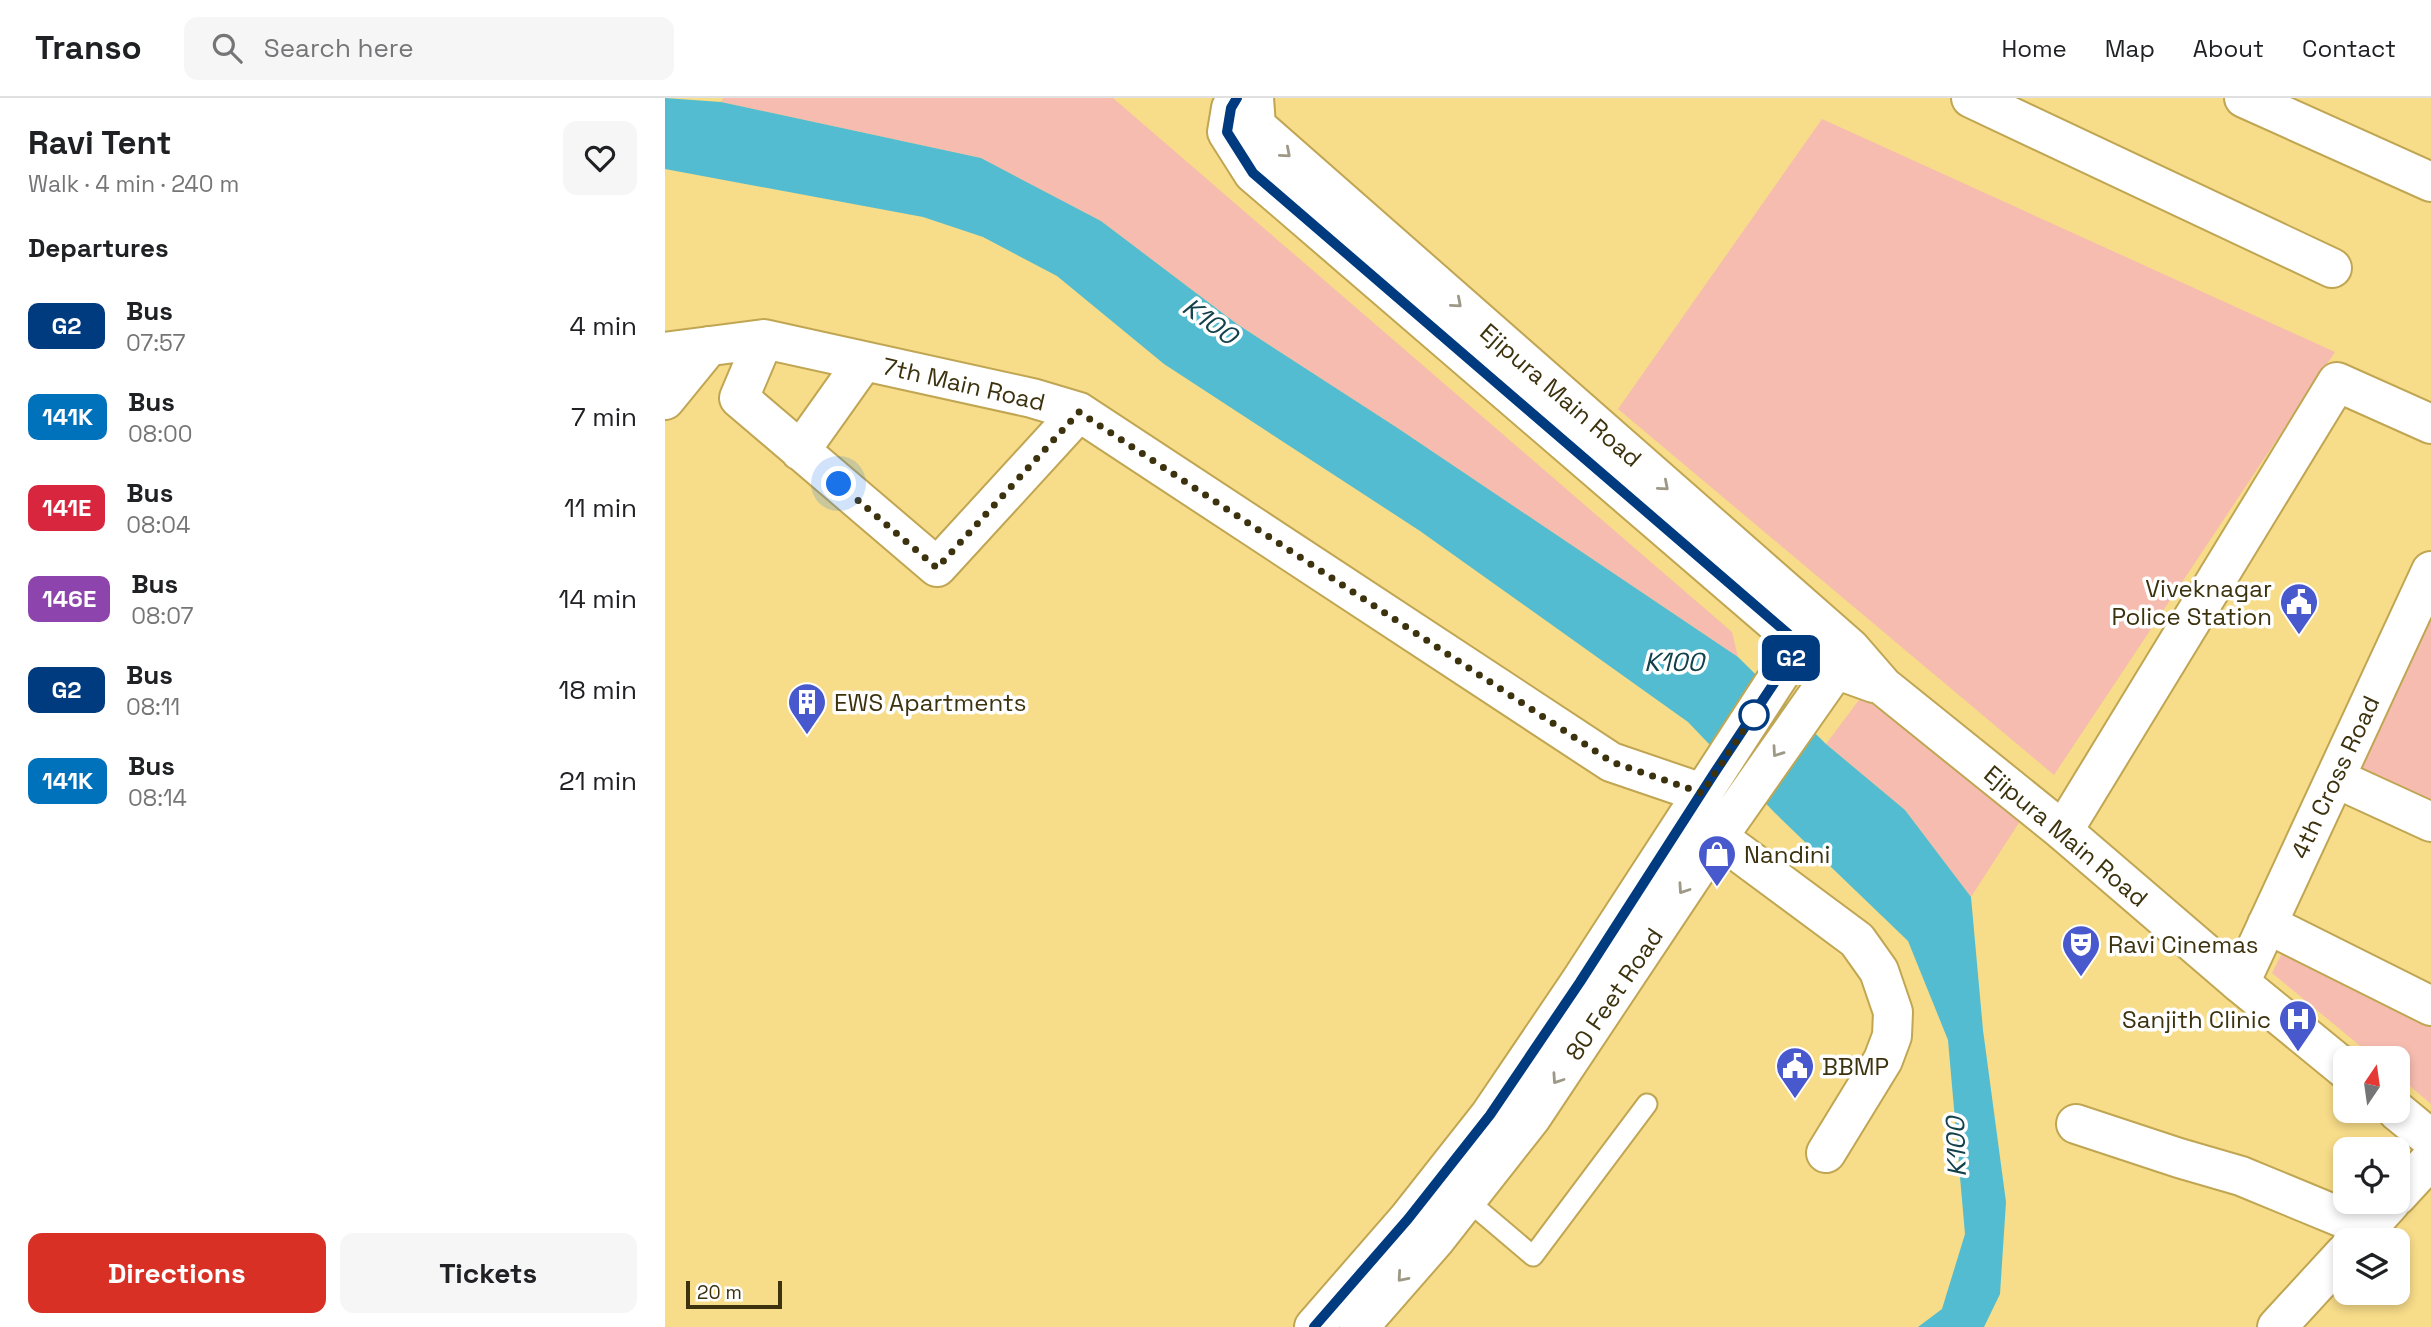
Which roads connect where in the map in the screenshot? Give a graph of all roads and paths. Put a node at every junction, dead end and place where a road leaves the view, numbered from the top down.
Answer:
1 (1972, 98) edge
2 (2244, 98) edge
3 (1239, 106) edge
4 (2431, 182) edge
5 (2332, 268) dead end
6 (764, 339) junction
7 (709, 346) junction
8 (665, 352) edge
9 (864, 361) junction
10 (665, 400) edge
11 (1079, 412) junction
12 (2431, 424) edge
13 (800, 451) junction
14 (2431, 571) edge
15 (1808, 631) junction
16 (1843, 659) junction
17 (2335, 778) junction
18 (1707, 784) junction
19 (2431, 822) edge
20 (2063, 831) junction
21 (1718, 836) junction
22 (2267, 924) junction
23 (2240, 983) junction
24 (2431, 1006) edge
25 (2333, 1059) edge
26 (1647, 1104) dead end
27 (2410, 1122) edge
28 (2077, 1124) dead end
29 (2431, 1139) edge
30 (1826, 1153) dead end
31 (2431, 1159) edge
32 (2410, 1182) edge
33 (1467, 1200) junction
34 (2358, 1228) edge
35 (1421, 1229) junction
36 (2333, 1266) edge
37 (1314, 1327) edge
38 (1359, 1327) edge
39 (2277, 1327) edge

1 - 5 street
2 - 4 street
3 - 15 street, Ejipura Main Road
6 - 7 street, 7th Main Road
6 - 9 street, 7th Main Road
6 - 13 street
7 - 8 street, 7th Main Road
7 - 10 street
9 - 11 street, 7th Main Road
9 - 13 street
11 - 13 street
11 - 18 street, 7th Main Road
12 - 20 street
14 - 17 street, 4th Cross Road
15 - 16 street, Ejipura Main Road
15 - 18 street, 80 Feet Road
16 - 20 street, Ejipura Main Road
16 -> 21 street, 80 Feet Road
17 - 19 street
17 - 22 street, 4th Cross Road
18 - 35 street, 80 Feet Road
20 - 23 street, Ejipura Main Road
21 - 30 street
21 -> 33 street, 80 Feet Road
22 - 23 street, 4th Cross Road
22 - 24 street
23 - 25 street, Ejipura Main Road
26 - 33 lane
27 - 29 street
28 - 34 street
31 - 32 street
33 - 35 street, 80 Feet Road
35 - 37 street, 80 Feet Road
35 -> 38 street, 80 Feet Road
36 - 39 street

